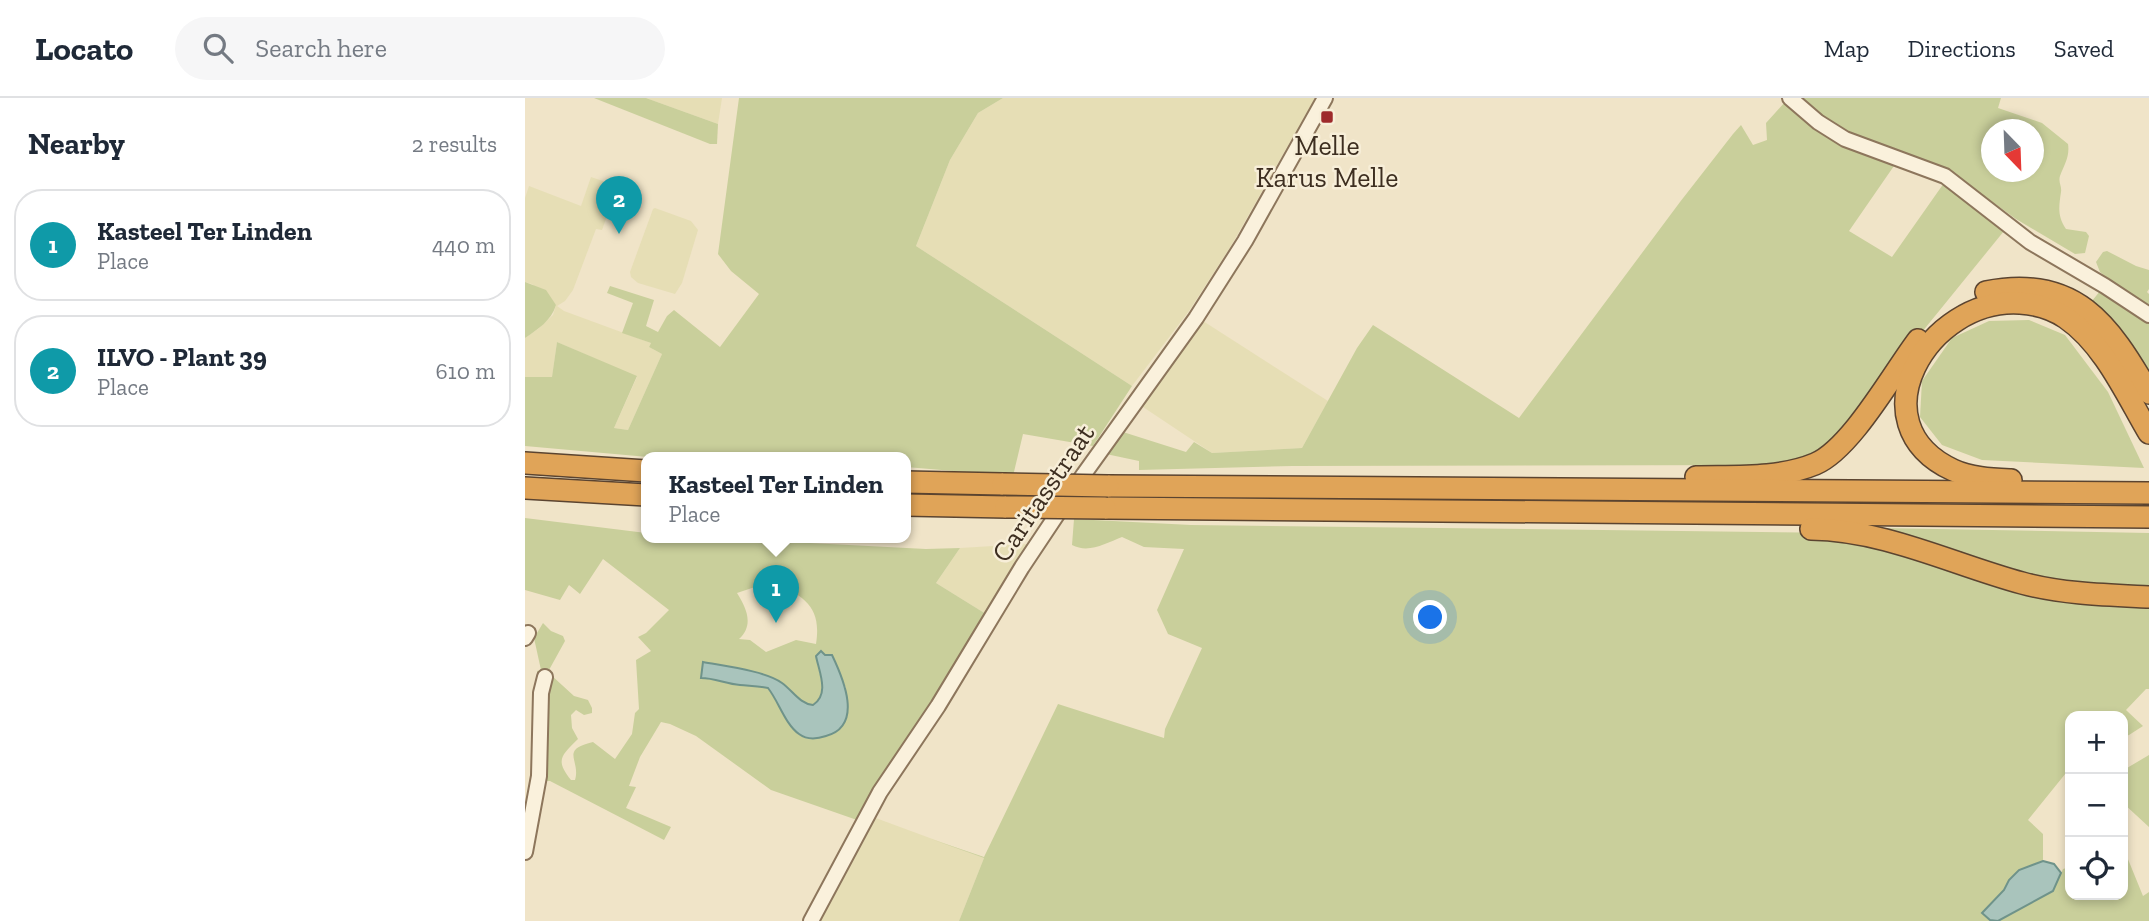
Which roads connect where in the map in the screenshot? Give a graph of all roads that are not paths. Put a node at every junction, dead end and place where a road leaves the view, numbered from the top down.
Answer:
1 (1325, 98) edge
2 (1790, 98) edge
3 (2149, 315) edge
4 (2149, 393) edge
5 (2149, 433) edge
6 (525, 463) edge
7 (641, 471) edge
8 (911, 482) edge
9 (2149, 482) edge
10 (525, 488) edge
11 (1648, 491) junction
12 (2149, 493) edge
13 (641, 495) edge
14 (911, 505) edge
15 (1128, 508) junction
16 (2149, 517) edge
17 (2149, 597) edge
18 (545, 677) dead end
19 (525, 852) edge
20 (811, 921) edge

1 - 20 street, Caritasstraat
2 - 3 street
4 - 11 highway
5 - 9 highway
6 - 7 highway
8 - 11 highway, bridge
10 - 13 highway
11 - 12 highway
14 - 15 highway, bridge
15 - 16 highway
15 - 17 highway
18 - 19 street

